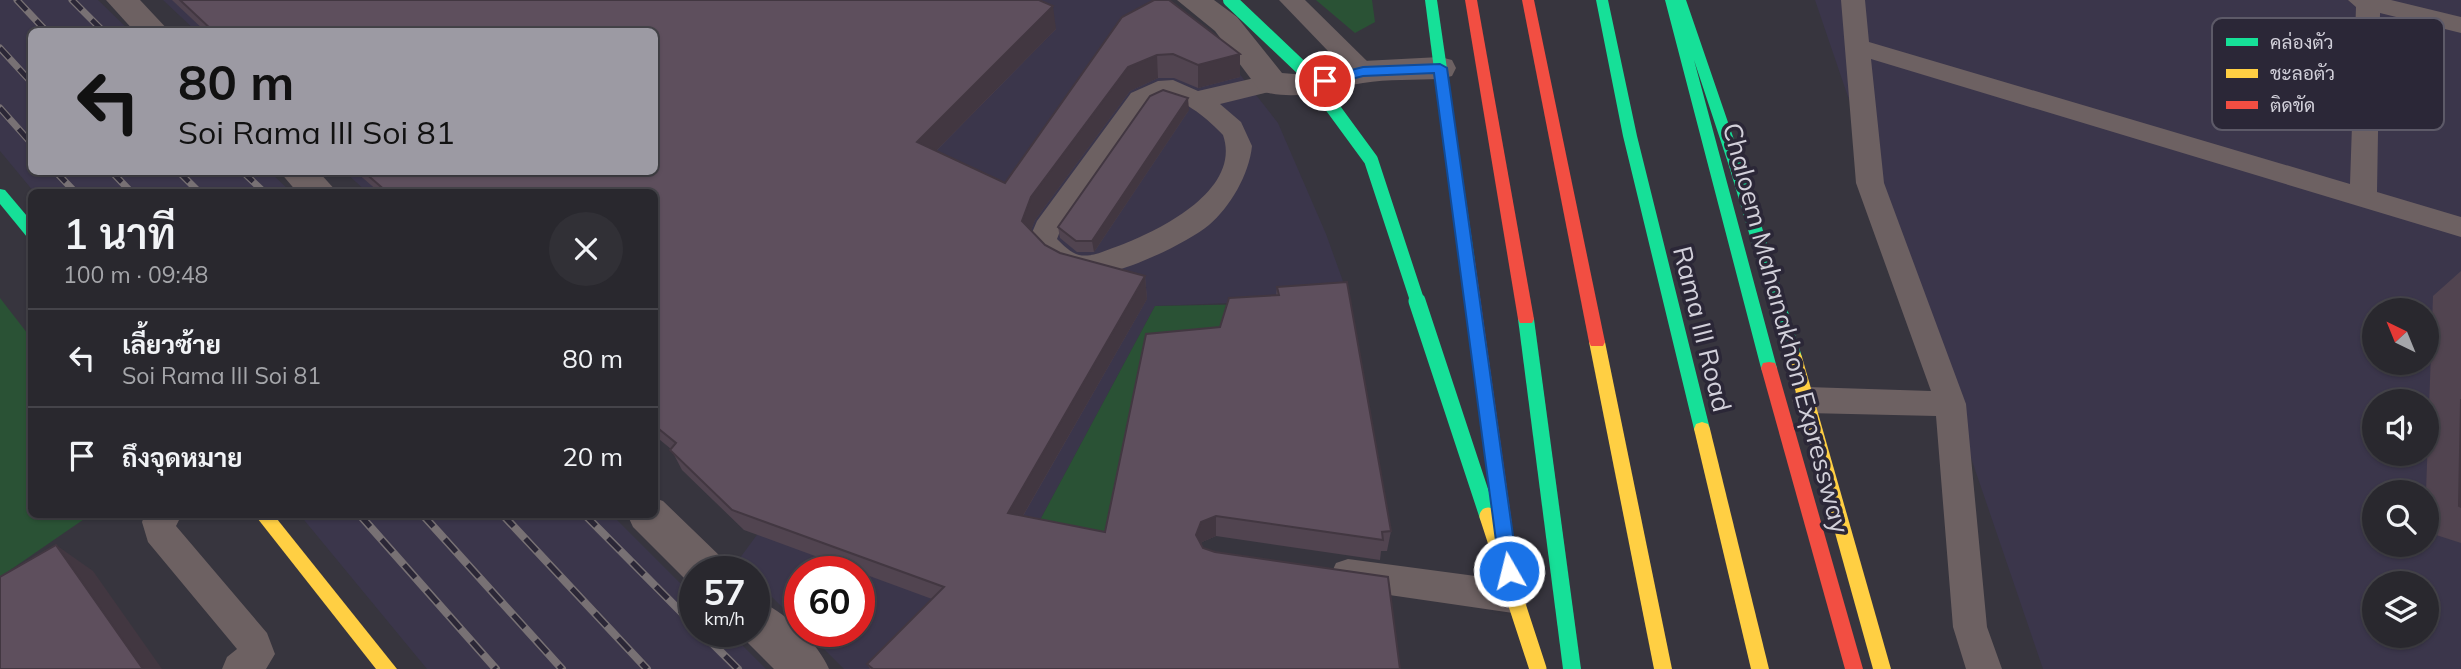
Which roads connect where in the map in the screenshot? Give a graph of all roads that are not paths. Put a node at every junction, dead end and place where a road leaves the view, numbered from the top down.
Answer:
1 (122, 0) edge
2 (1194, 0) edge
3 (1230, 0) edge
4 (1291, 0) edge
5 (1431, 0) edge
6 (1526, 0) edge
7 (1588, 0) edge
8 (1602, 0) edge
9 (1853, 0) edge
10 (2364, 1) edge
11 (1470, 3) edge
12 (1676, 4) edge
13 (2433, 18) edge
14 (2444, 21) edge
15 (2461, 25) edge
16 (150, 28) edge
17 (1856, 46) junction
18 (1440, 68) junction
19 (1363, 72) junction
20 (1272, 83) junction
21 (1195, 101) junction
22 (2363, 130) edge
23 (300, 175) edge
24 (316, 189) edge
25 (0, 194) edge
26 (2363, 198) junction
27 (2461, 227) edge
28 (28, 228) edge
29 (1807, 400) junction
30 (1951, 404) junction
31 (162, 518) edge
32 (265, 518) edge
33 (652, 518) edge
34 (691, 556) edge
35 (1311, 568) edge
36 (1513, 597) junction
37 (770, 634) edge
38 (387, 668) edge
39 (240, 669) edge
40 (806, 669) edge
41 (1523, 669) edge
42 (1538, 669) edge
43 (1572, 669) edge
44 (1646, 669) edge
45 (1663, 669) edge
46 (1743, 669) edge
47 (1760, 669) edge
48 (1854, 669) edge
49 (1882, 669) edge
50 (1984, 669) edge

1 - 16 street
2 - 20 street
3 - 42 main road, bridge
4 - 19 lane
5 - 18 main road
6 - 44 main road
6 - 45 main road
7 - 46 main road, Rama III Road
8 - 47 main road, Rama III Road
9 - 17 lane
10 - 13 lane
11 - 43 main road
12 - 29 main road
12 - 48 main road, Chaloem Mahanakhon Expressway
14 - 15 lane
17 - 26 lane
17 - 30 lane
18 - 19 street
18 - 36 main road
19 - 20 street
20 - 21 lane
21 - 21 lane
22 - 26 lane
23 - 24 street
25 - 28 main road
26 - 27 lane
29 - 30 lane
29 - 49 main road
30 - 50 lane
31 - 39 lane
32 - 38 main road
33 - 34 street
35 - 36 lane
36 - 41 main road
37 - 40 street

